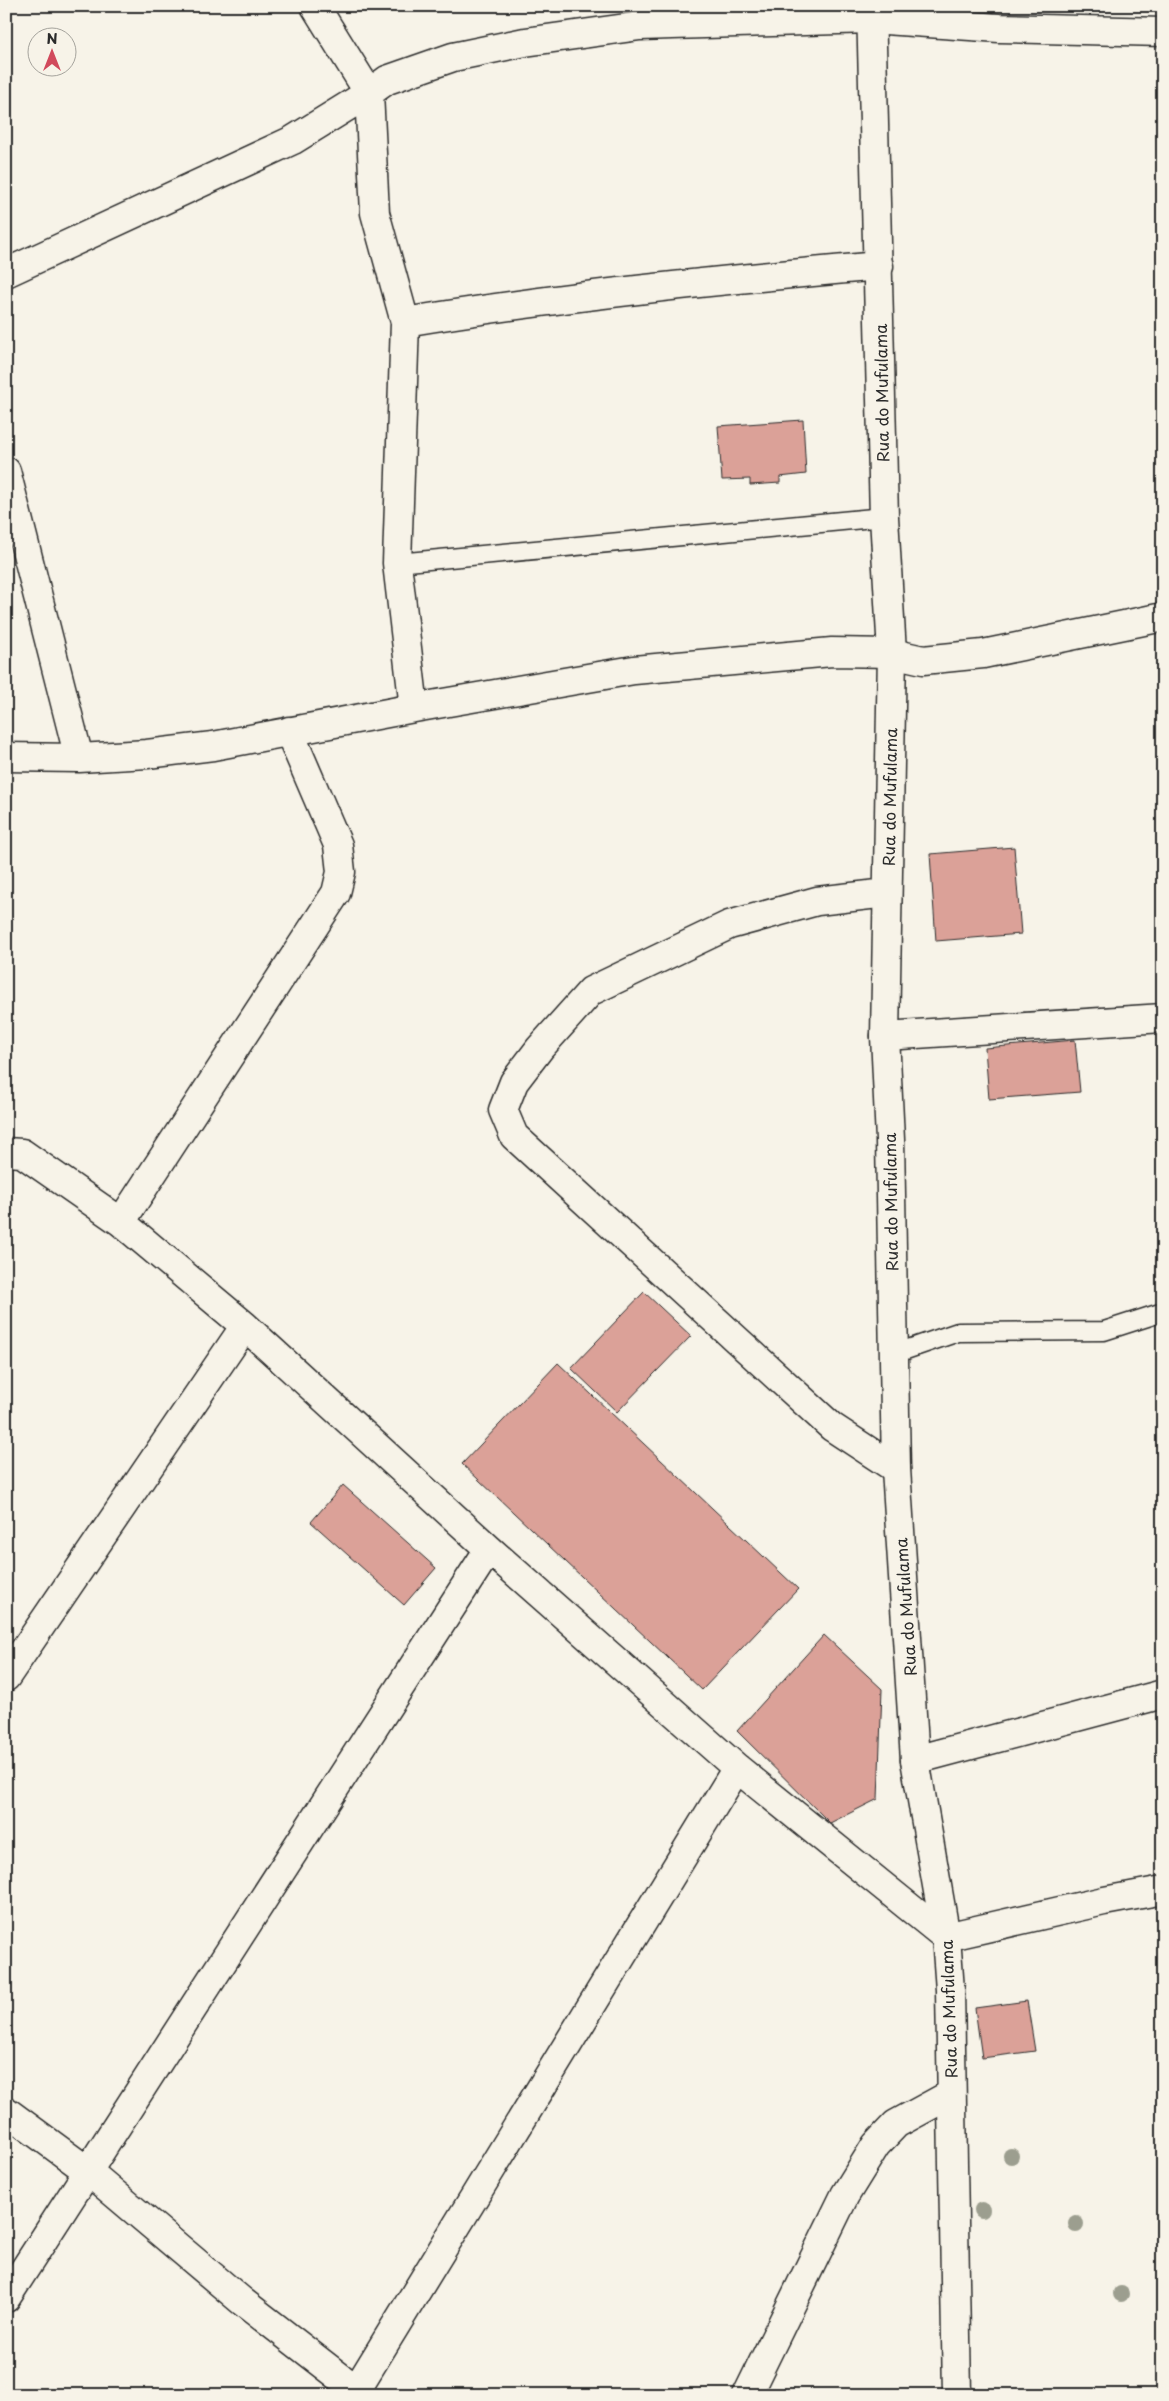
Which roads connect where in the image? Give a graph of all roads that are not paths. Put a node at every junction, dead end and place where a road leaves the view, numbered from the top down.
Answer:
1 (315, 6) edge
2 (871, 12) edge
3 (1163, 32) edge
4 (369, 94) junction
5 (879, 266) junction
6 (6, 273) edge
7 (405, 322) junction
8 (6, 471) edge
9 (884, 517) junction
10 (397, 563) junction
11 (1163, 617) edge
12 (892, 653) junction
13 (414, 708) junction
14 (289, 731) junction
15 (6, 757) edge
16 (78, 758) junction
17 (887, 893) junction
18 (1163, 1018) edge
19 (885, 1036) junction
20 (6, 1152) edge
21 (120, 1222) junction
22 (1163, 1312) edge
23 (245, 1326) junction
24 (894, 1354) junction
25 (896, 1469) junction
26 (488, 1549) junction
27 (6, 1677) edge
28 (1163, 1694) edge
29 (915, 1760) junction
30 (737, 1768) junction
31 (1163, 1890) edge
32 (946, 1937) junction
33 (951, 2094) junction
34 (6, 2111) edge
35 (89, 2172) junction
36 (6, 2298) edge
37 (358, 2393) edge
38 (747, 2395) edge
39 (957, 2395) edge

1 - 4 street
2 - 3 street
2 - 4 street
2 - 5 street, Rua do Mufulama
4 - 6 street
4 - 7 street
5 - 7 street
5 - 9 street, Rua do Mufulama
7 - 10 street
8 - 16 street
9 - 10 lane
9 - 12 street, Rua do Mufulama
10 - 13 street
11 - 12 street
12 - 13 street
12 - 17 street, Rua do Mufulama
13 - 14 street
14 - 16 street
14 - 21 street
15 - 16 street
17 - 19 street, Rua do Mufulama
17 - 25 street
18 - 19 street
19 - 24 street, Rua do Mufulama
20 - 21 street
21 - 23 street
22 - 24 lane
23 - 26 street
23 - 27 street
24 - 25 street, Rua do Mufulama
25 - 29 street, Rua do Mufulama
26 - 30 street
26 - 35 street
28 - 29 street
29 - 32 street, Rua do Mufulama
30 - 32 street
30 - 37 street
31 - 32 street
32 - 33 street, Rua do Mufulama
33 - 38 street
33 - 39 street, Rua do Mufulama
34 - 35 street
35 - 36 street
35 - 37 street

